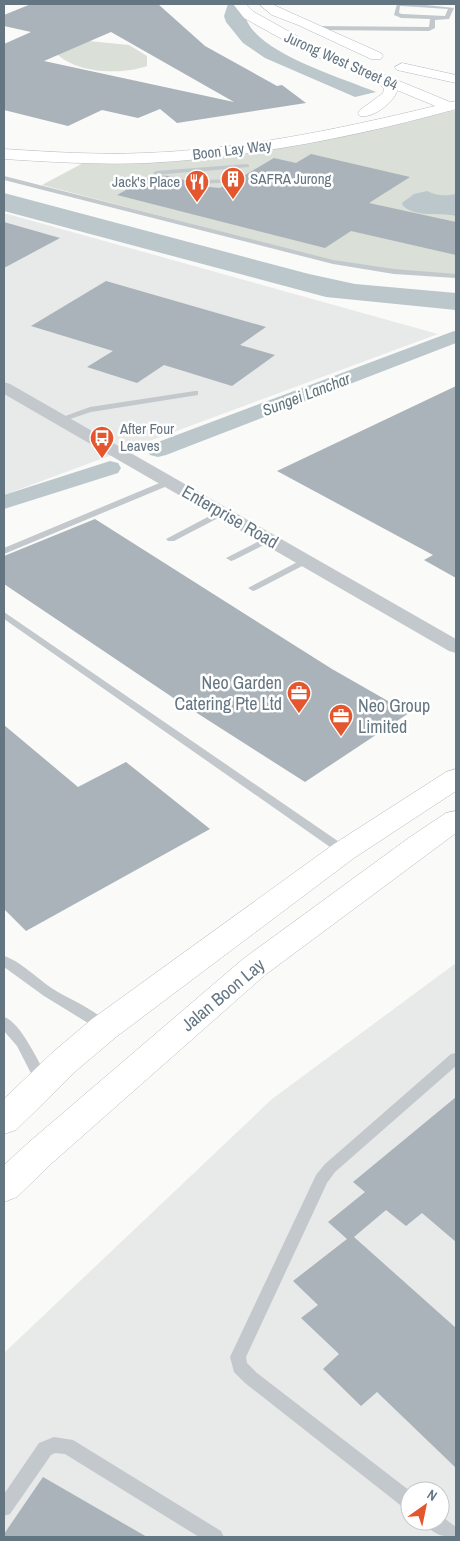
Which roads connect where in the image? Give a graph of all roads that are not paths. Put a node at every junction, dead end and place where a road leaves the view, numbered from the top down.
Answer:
1 (239, 4) edge
2 (265, 4) edge
3 (419, 4) edge
4 (437, 5) edge
5 (433, 18) junction
6 (317, 28) junction
7 (402, 67) junction
8 (383, 79) junction
9 (456, 79) edge
10 (456, 92) edge
11 (428, 98) junction
12 (453, 106) edge
13 (365, 113) junction
14 (4, 141) edge
15 (238, 151) junction
16 (222, 152) junction
17 (4, 154) edge
18 (231, 167) junction
19 (190, 171) junction
20 (156, 173) dead end
21 (4, 178) edge
22 (236, 180) dead end
23 (456, 276) edge
24 (4, 387) edge
25 (195, 394) dead end
26 (61, 419) junction
27 (169, 482) junction
28 (221, 513) junction
29 (171, 539) dead end
30 (268, 540) junction
31 (4, 551) edge
32 (231, 558) dead end
33 (306, 561) junction
34 (253, 588) dead end
35 (4, 615) edge
36 (456, 647) edge
37 (456, 778) edge
38 (456, 820) edge
39 (344, 850) junction
40 (4, 961) edge
41 (4, 1022) edge
42 (104, 1028) junction
43 (456, 1058) edge
44 (43, 1082) junction
45 (4, 1120) edge
46 (4, 1187) edge
47 (400, 1494) edge
48 (4, 1508) edge
49 (215, 1537) edge

1 - 8 main road, Jurong West Street 64
2 - 6 main road, Jurong West Street 64
3 - 4 lane
3 - 5 lane
4 - 5 lane
5 - 6 lane
6 - 7 main road, Jurong West Street 64
7 - 9 main road
7 - 10 main road, Jurong West Street 64
8 - 11 main road, Jurong West Street 64
8 - 13 main road
10 - 11 main road, Boon Lay Way
11 - 12 main road, Jurong West Street 64
11 - 13 main road, Boon Lay Way
12 - 15 main road, Boon Lay Way
13 - 14 main road, Boon Lay Way
15 - 16 main road, Boon Lay Way
15 - 18 lane
16 - 17 main road, Boon Lay Way
16 - 18 lane
18 - 19 lane
19 - 20 lane
19 - 22 lane
21 - 23 lane
24 - 26 street, Enterprise Road
25 - 26 lane
26 - 27 street, Enterprise Road
27 - 28 street, Enterprise Road
27 - 31 lane
28 - 29 lane
28 - 30 street, Enterprise Road
30 - 32 lane
30 - 33 street, Enterprise Road
33 - 34 lane
33 - 36 street, Enterprise Road
35 - 39 lane
37 - 39 main road
38 - 46 main road, Jalan Boon Lay
39 - 42 main road
40 - 42 lane
41 - 44 lane
42 - 44 main road
43 - 47 lane
44 - 45 main road
48 - 49 lane

